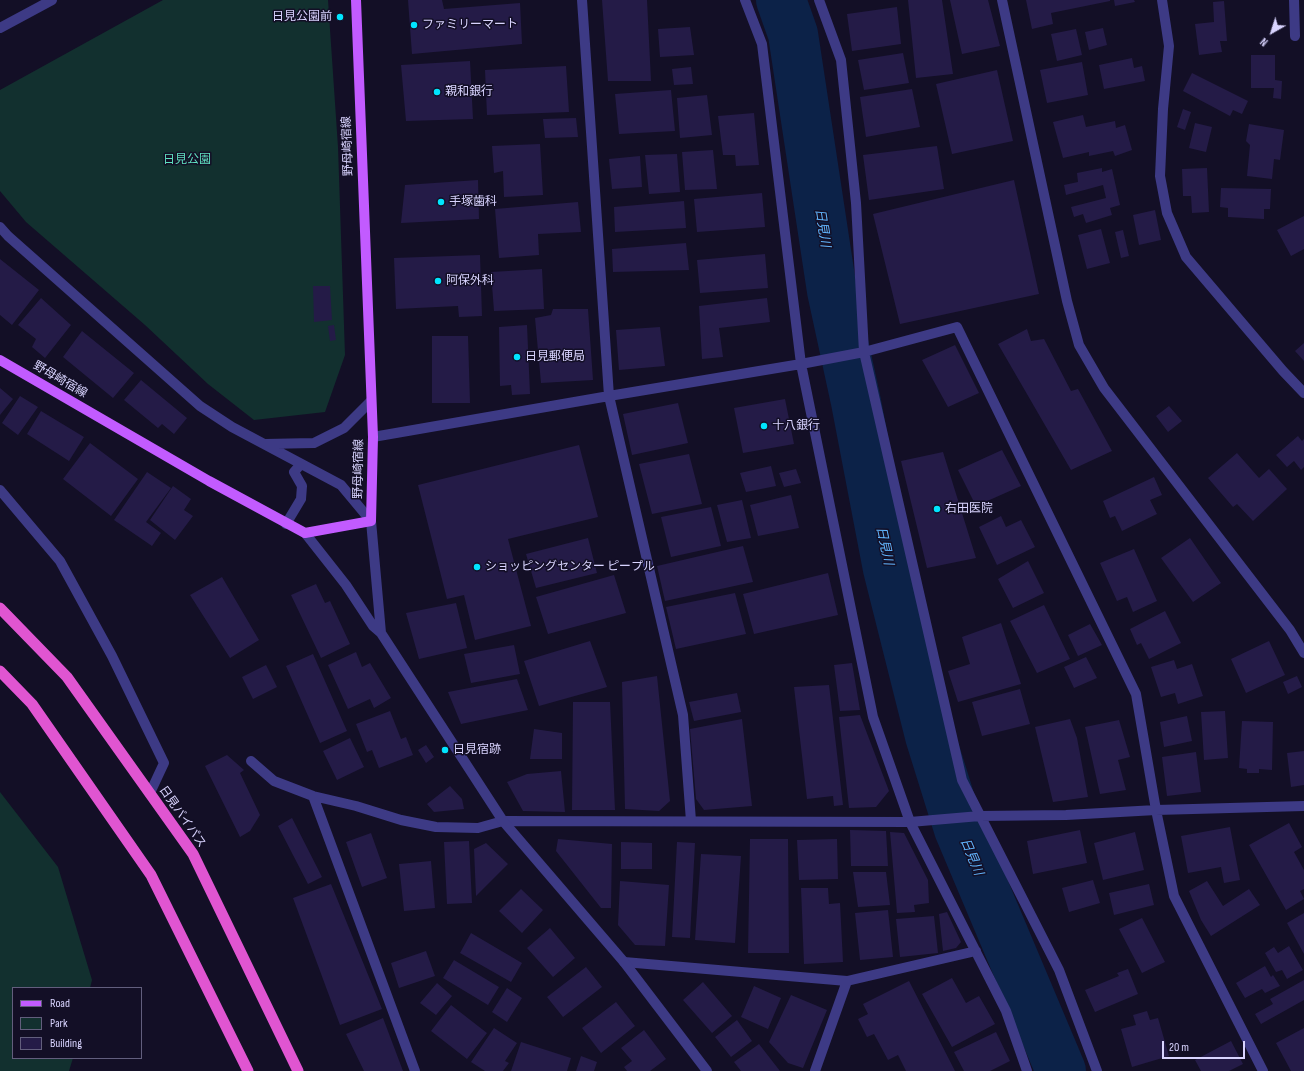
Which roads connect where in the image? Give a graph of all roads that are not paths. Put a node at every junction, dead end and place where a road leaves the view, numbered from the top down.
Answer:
1 (52, 0) edge
2 (356, 0) edge
3 (582, 0) edge
4 (745, 0) edge
5 (819, 0) edge
6 (1002, 0) edge
7 (1162, 0) edge
8 (1294, 0) edge
9 (1300, 23) edge
10 (0, 28) edge
11 (1295, 36) dead end
12 (0, 227) edge
13 (864, 352) junction
14 (0, 360) edge
15 (801, 364) junction
16 (1304, 393) edge
17 (609, 396) junction
18 (371, 401) junction
19 (373, 437) junction
20 (263, 444) junction
21 (301, 464) junction
22 (0, 490) edge
23 (371, 521) junction
24 (286, 524) junction
25 (305, 534) junction
26 (0, 608) edge
27 (380, 633) junction
28 (1304, 653) edge
29 (0, 671) edge
30 (251, 761) dead end
31 (150, 793) junction
32 (313, 796) junction
33 (1304, 806) edge
34 (1156, 810) junction
35 (980, 816) junction
36 (504, 820) junction
37 (691, 821) junction
38 (910, 822) junction
39 (976, 951) junction
40 (624, 962) junction
41 (847, 981) junction
42 (248, 1071) edge
43 (298, 1071) edge
44 (415, 1071) edge
45 (707, 1071) edge
46 (815, 1071) edge
47 (1027, 1071) edge
48 (1097, 1071) edge
49 (1263, 1071) edge

1 - 10 street
2 - 18 main road, 野母崎宿線
3 - 17 street
4 - 15 street
5 - 13 street
6 - 28 street
7 - 16 street
8 - 9 street
9 - 11 street
12 - 20 street
13 - 15 street
13 - 34 street
13 - 35 street
14 - 24 main road, 野母崎宿線
15 - 17 street
15 - 38 street
17 - 19 street
17 - 37 street
18 - 19 main road, 野母崎宿線
18 - 20 street
19 - 23 main road, 野母崎宿線
20 - 21 street
21 - 23 street
21 - 24 street
22 - 31 street
23 - 25 main road
23 - 27 street
24 - 25 main road, 野母崎宿線
25 - 27 street
26 - 31 highway, 日見バイパス
27 - 36 street
29 - 42 highway
30 - 32 street
31 - 43 highway, 日見バイパス
32 - 36 street
32 - 44 street
33 - 34 street
34 - 35 street
34 - 49 street
35 - 38 street
35 - 48 street
36 - 37 street
36 - 40 street
37 - 38 street
38 - 39 street
39 - 41 street
39 - 47 street
40 - 41 street
40 - 45 street
41 - 46 street

